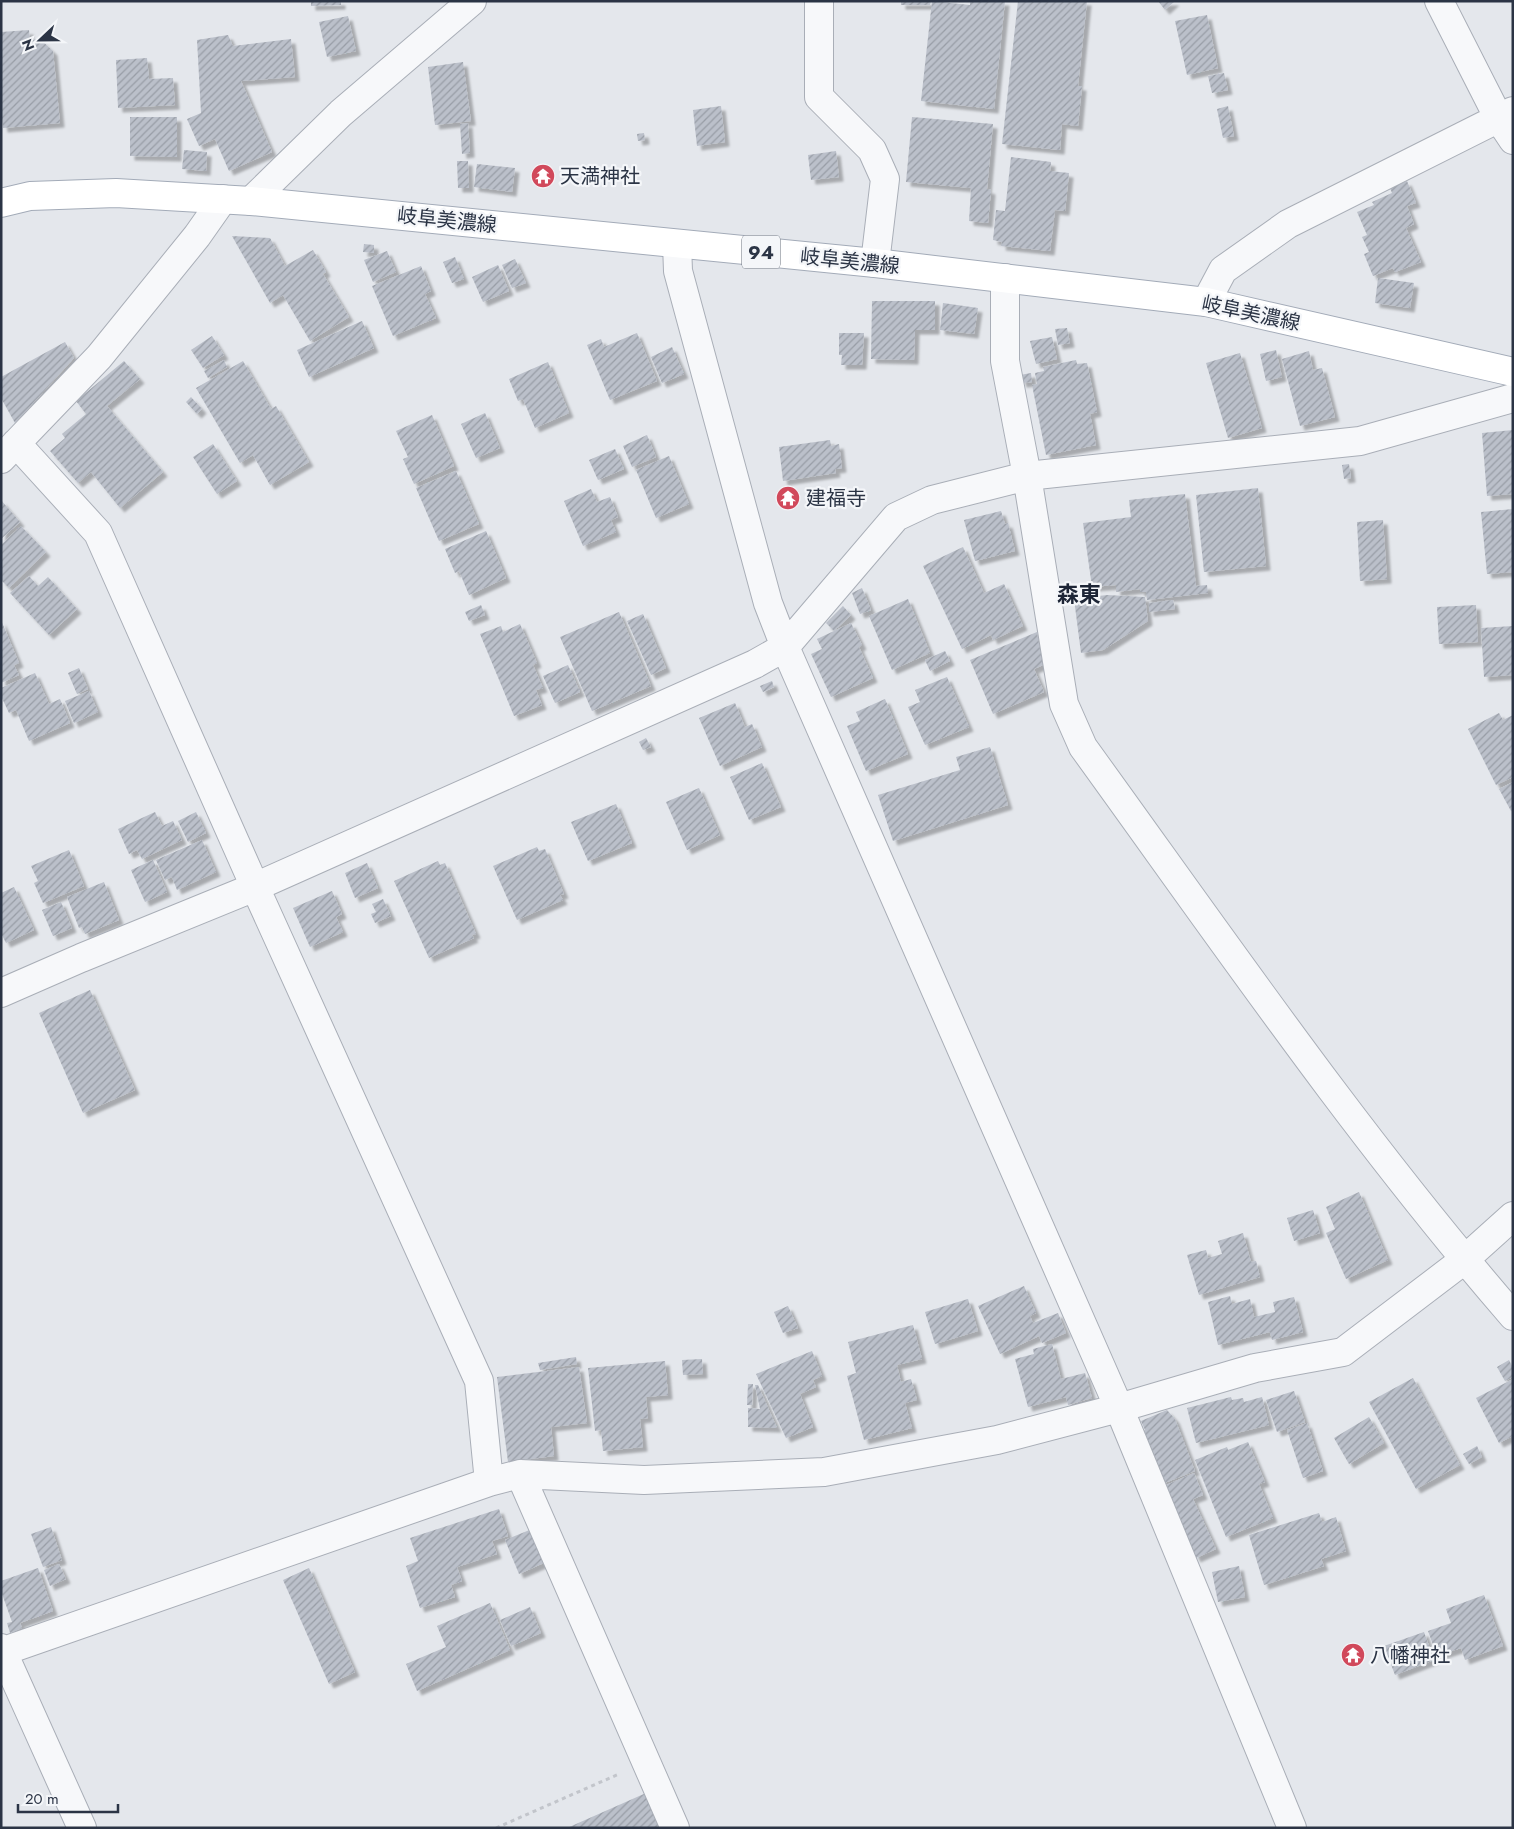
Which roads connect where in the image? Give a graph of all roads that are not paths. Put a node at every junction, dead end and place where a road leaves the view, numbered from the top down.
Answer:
1 (472, 1) edge
2 (819, 1) edge
3 (1439, 1) edge
4 (1508, 123) edge
5 (223, 199) junction
6 (251, 201) junction
7 (1, 203) edge
8 (676, 244) junction
9 (874, 263) junction
10 (1005, 278) junction
11 (1206, 302) junction
12 (1513, 372) edge
13 (1513, 398) edge
14 (8, 451) edge
15 (1027, 476) junction
16 (785, 647) junction
17 (255, 887) junction
18 (1, 993) edge
19 (1513, 1216) edge
20 (1464, 1260) junction
21 (1513, 1316) edge
22 (1119, 1408) junction
23 (520, 1474) junction
24 (488, 1482) junction
25 (2, 1650) edge
26 (82, 1828) edge
27 (675, 1828) edge
28 (1292, 1828) edge

1 - 6 street
2 - 9 street
3 - 4 street
4 - 11 street
5 - 6 main road, 岐阜美濃線 / 94
5 - 7 main road, 岐阜美濃線 / 94
5 - 14 street
6 - 8 main road, 岐阜美濃線 / 94
8 - 9 main road, 岐阜美濃線 / 94
8 - 16 street
9 - 10 main road, 岐阜美濃線 / 94
10 - 11 main road, 岐阜美濃線 / 94
10 - 15 street
11 - 12 main road, 岐阜美濃線 / 94
13 - 15 street
14 - 17 street
15 - 16 street
15 - 20 street
16 - 17 street
16 - 22 street
17 - 18 street
17 - 24 street
19 - 20 street
20 - 21 street
20 - 22 street
22 - 23 street
22 - 28 street
23 - 24 street
23 - 27 street
24 - 25 street
25 - 26 street

